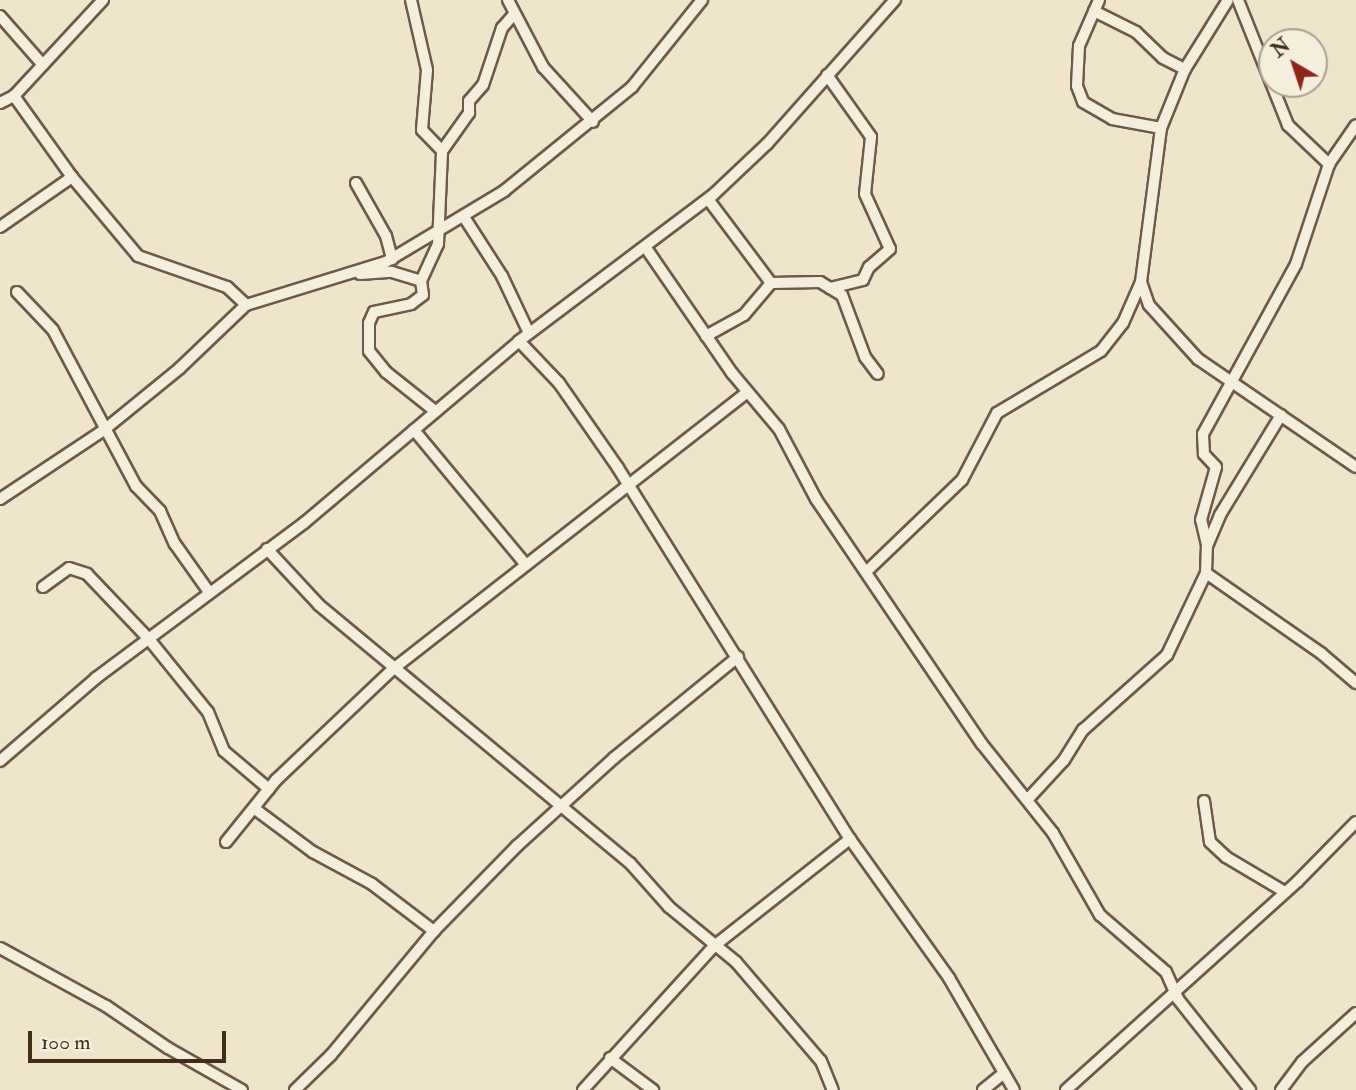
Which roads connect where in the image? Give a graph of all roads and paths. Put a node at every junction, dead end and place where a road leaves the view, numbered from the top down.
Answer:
1 (103, 0) edge
2 (411, 0) edge
3 (508, 0) edge
4 (702, 0) edge
5 (895, 0) edge
6 (1228, 0) edge
7 (1238, 0) edge
8 (1096, 6) edge
9 (514, 14) junction
10 (0, 16) edge
11 (43, 65) junction
12 (1185, 69) junction
13 (827, 75) junction
14 (14, 96) junction
15 (0, 103) edge
16 (593, 121) junction
17 (1356, 125) edge
18 (1161, 128) junction
19 (442, 152) junction
20 (1329, 164) junction
21 (72, 177) junction
22 (356, 183) dead end
23 (708, 199) junction
24 (464, 217) junction
25 (0, 227) edge
26 (438, 233) junction
27 (646, 248) junction
28 (392, 259) junction
29 (359, 274) junction
30 (421, 281) junction
31 (1141, 282) junction
32 (771, 283) junction
33 (830, 288) junction
34 (17, 292) dead end
35 (246, 305) junction
36 (529, 333) junction
37 (706, 336) junction
38 (519, 341) junction
39 (878, 374) dead end
40 (1232, 383) junction
41 (747, 392) junction
42 (435, 411) junction
43 (1281, 415) junction
44 (104, 430) junction
45 (414, 430) junction
46 (1356, 467) edge
47 (629, 486) junction
48 (0, 499) edge
49 (1208, 546) junction
50 (267, 550) junction
51 (526, 565) junction
52 (866, 572) junction
53 (1206, 573) junction
54 (43, 587) dead end
55 (209, 592) junction
56 (148, 638) junction
57 (738, 657) junction
58 (393, 670) junction
59 (1356, 683) edge
60 (0, 761) edge
61 (269, 789) junction
62 (1028, 799) junction
63 (1204, 802) dead end
64 (559, 807) junction
65 (254, 809) junction
66 (1356, 822) edge
67 (850, 839) junction
68 (226, 842) dead end
69 (1285, 892) junction
70 (434, 931) junction
71 (714, 946) junction
72 (0, 948) edge
73 (1175, 994) junction
74 (1356, 1013) edge
75 (1346, 1022) junction
76 (1356, 1032) edge
77 (610, 1058) junction
78 (1004, 1073) junction
79 (242, 1090) edge
80 (295, 1090) edge
81 (583, 1090) edge
82 (653, 1090) edge
83 (833, 1090) edge
84 (984, 1090) edge
85 (1014, 1090) edge
86 (1066, 1090) edge
87 (1250, 1090) edge
88 (1282, 1090) edge

1 - 11 street
2 - 19 street
3 - 9 street
4 - 16 street
5 - 13 street
6 - 12 street
7 - 20 street
8 - 12 street
8 - 18 street
9 - 16 street
9 - 19 street
10 - 11 street
11 - 14 street
12 - 18 street
13 - 23 street
13 - 33 street
14 - 15 street
14 - 21 street
16 - 24 street
17 - 20 street
18 - 31 street
19 - 26 street
20 - 40 street
21 - 25 street
21 - 35 street
22 - 28 street
23 - 27 street
23 - 32 street
24 - 26 street
24 - 36 street
26 - 28 street
26 - 30 street
27 - 36 street
27 - 37 street
28 - 29 street
29 - 30 street
29 - 35 street
30 - 42 street
31 - 40 street
31 - 52 street
32 - 33 street
32 - 37 street
33 - 39 street
34 - 44 street
35 - 44 street
36 - 38 street
37 - 41 street
38 - 42 street
38 - 47 street
40 - 43 street
40 - 49 street
41 - 47 street
41 - 52 street
42 - 45 street
43 - 46 street
43 - 49 street
44 - 48 street
44 - 55 street
45 - 50 street
45 - 51 street
47 - 51 street
47 - 57 street
49 - 53 street
50 - 55 street
50 - 58 street
51 - 58 street
52 - 62 street
53 - 59 street
53 - 62 street
54 - 56 street
55 - 56 street
56 - 60 street
56 - 61 street
57 - 64 street
57 - 67 street
58 - 61 street
58 - 64 street
61 - 65 street
62 - 73 street
63 - 69 street
64 - 70 street
64 - 71 street
65 - 68 street
65 - 70 street
66 - 69 street
67 - 71 street
67 - 78 street
69 - 73 street
70 - 80 street
71 - 77 street
71 - 83 street
72 - 79 street
73 - 86 street
73 - 87 street
74 - 75 street
75 - 76 street
75 - 88 street
77 - 81 street
77 - 82 street
78 - 84 street
78 - 85 street

